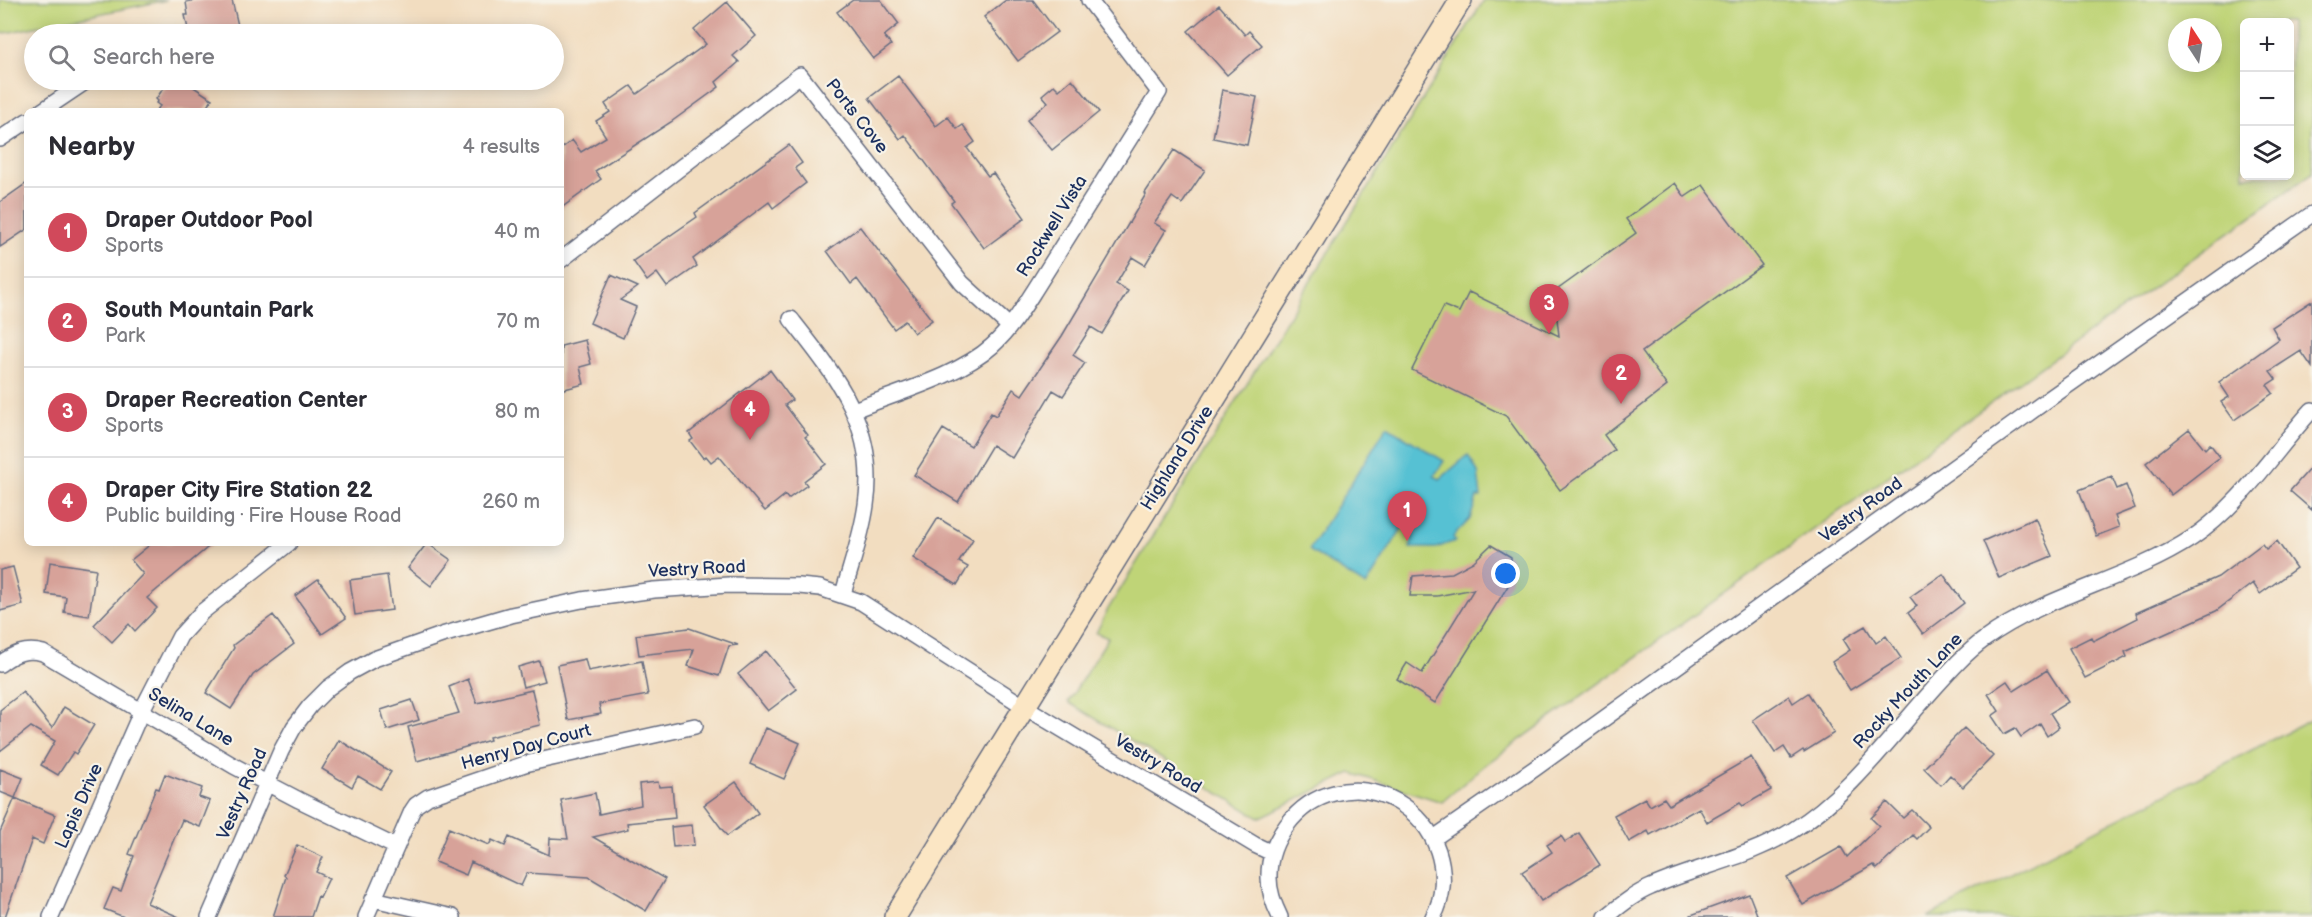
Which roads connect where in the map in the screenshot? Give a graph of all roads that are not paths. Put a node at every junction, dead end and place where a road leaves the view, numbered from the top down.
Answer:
1 (1089, 0) edge
2 (1461, 0) edge
3 (73, 90) edge
4 (46, 108) edge
5 (24, 123) edge
6 (0, 139) edge
7 (2312, 214) edge
8 (564, 258) edge
9 (792, 319) dead end
10 (1009, 326) junction
11 (854, 410) junction
12 (2312, 410) edge
13 (285, 546) edge
14 (843, 594) junction
15 (0, 664) edge
16 (1025, 707) junction
17 (142, 710) junction
18 (695, 726) dead end
19 (266, 784) junction
20 (1434, 838) junction
21 (396, 847) junction
22 (1272, 853) junction
23 (373, 899) junction
24 (51, 917) edge
25 (209, 917) edge
26 (366, 917) edge
27 (453, 917) edge
28 (895, 917) edge
29 (1280, 917) edge
30 (1432, 917) edge
31 (1606, 917) edge

1 - 10 street, Rockwell Vista
2 - 16 main road, Highland Drive
3 - 4 street
5 - 6 street
7 - 20 street, Vestry Road
8 - 10 street, Ports Cove
9 - 11 street
10 - 11 street, Rockwell Vista
11 - 14 street
12 - 31 street, Rocky Mouth Lane
13 - 17 street, Lapis Drive
14 - 16 street, Vestry Road
14 - 19 street, Vestry Road
15 - 17 street, Selina Lane
16 - 22 street, Vestry Road
16 - 28 main road, Highland Drive
17 - 19 street, Selina Lane
17 - 24 street, Lapis Drive
18 - 21 street, Henry Day Court
19 - 21 street, Selina Lane
19 - 25 street, Vestry Road
20 - 22 street
20 - 30 street
21 - 23 street, Henry Day Court
22 - 29 street
23 - 26 street, Henry Day Court
23 - 27 street

